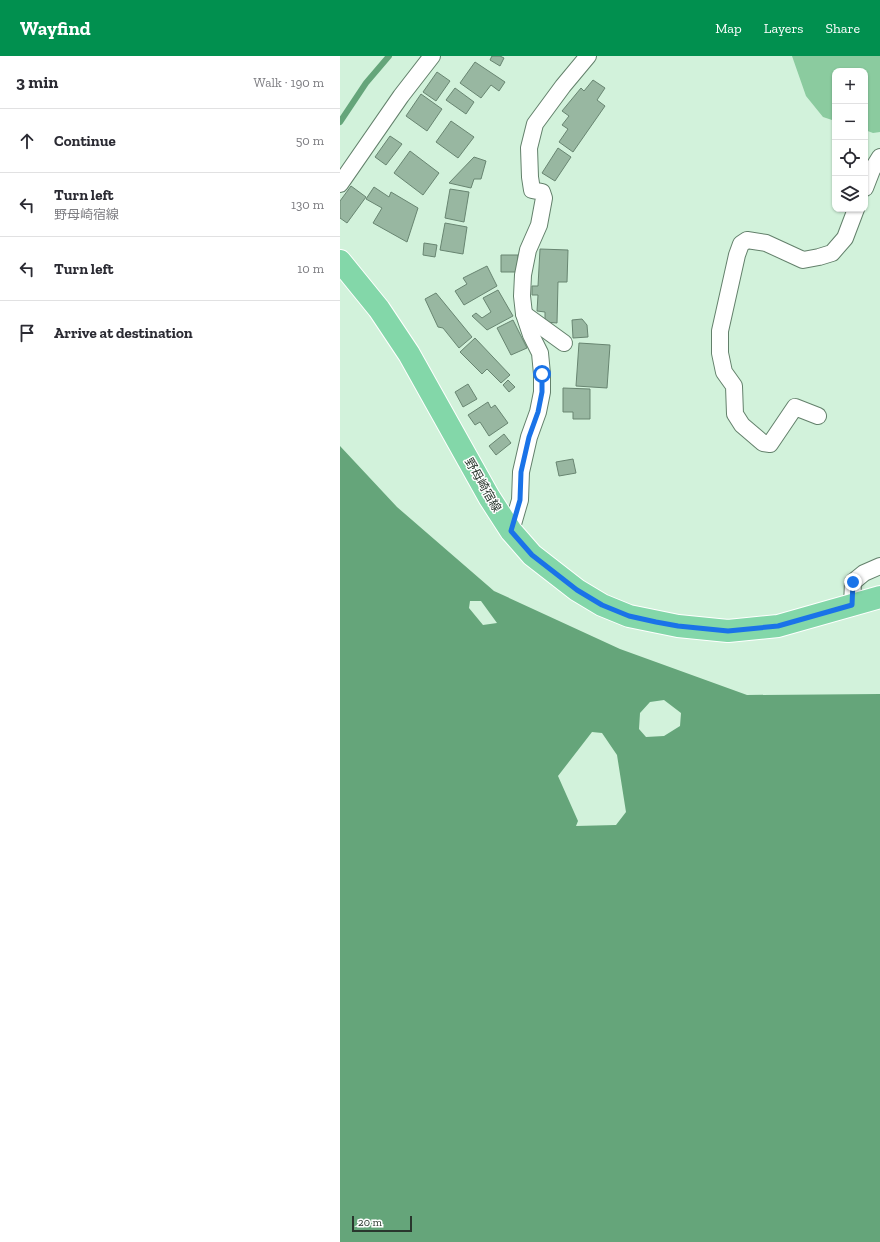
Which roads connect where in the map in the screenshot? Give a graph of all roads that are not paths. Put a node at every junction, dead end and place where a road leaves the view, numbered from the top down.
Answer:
1 (432, 56) edge
2 (588, 56) edge
3 (880, 157) edge
4 (868, 180) edge
5 (340, 184) edge
6 (855, 212) edge
7 (340, 261) edge
8 (524, 314) junction
9 (564, 343) dead end
10 (818, 416) dead end
11 (511, 531) junction
12 (880, 566) edge
13 (880, 596) edge
14 (852, 605) junction

1 - 5 street
2 - 8 street
3 - 4 street
6 - 10 street
7 - 11 main road, 野母崎宿線
8 - 9 street
8 - 11 street
11 - 14 main road, 野母崎宿線
12 - 14 street
13 - 14 main road, 野母崎宿線

